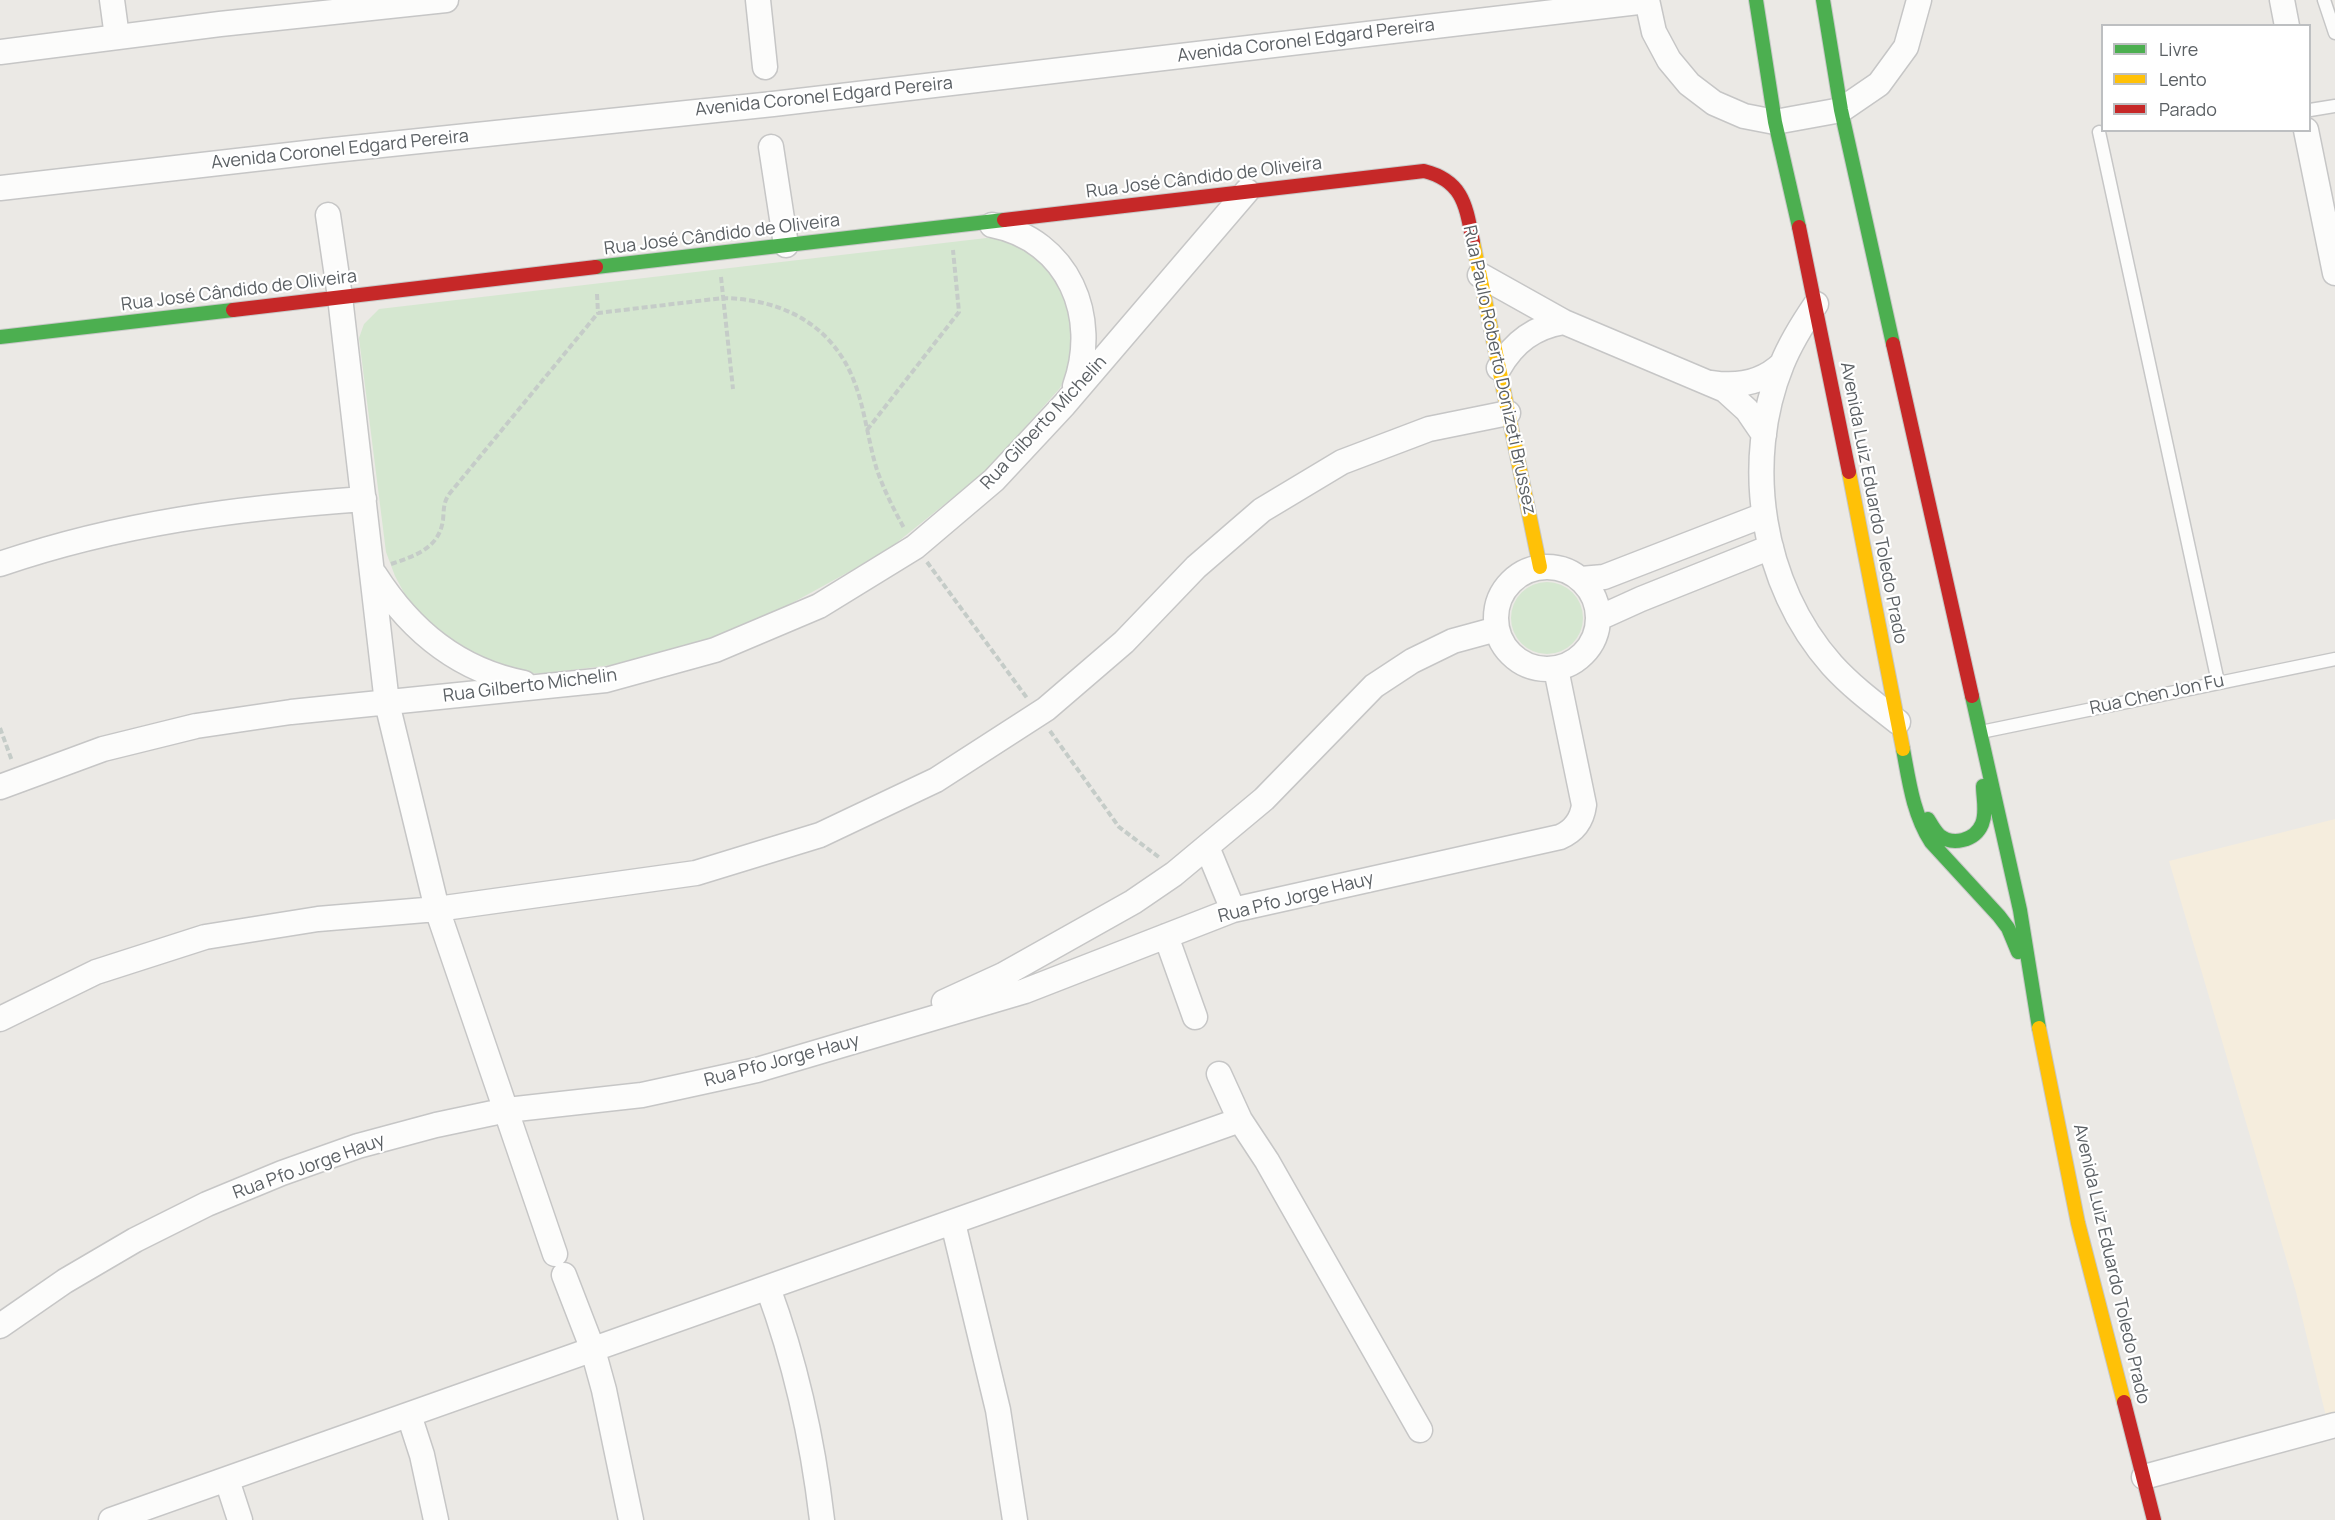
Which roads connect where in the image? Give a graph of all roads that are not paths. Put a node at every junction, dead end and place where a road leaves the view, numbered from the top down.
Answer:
1 (112, 0) edge
2 (446, 0) edge
3 (758, 0) edge
4 (1756, 0) edge
5 (1823, 0) edge
6 (1919, 0) edge
7 (2282, 0) edge
8 (2324, 0) edge
9 (1647, 1) edge
10 (322, 7) edge
11 (2287, 24) edge
12 (2335, 33) edge
13 (117, 37) junction
14 (0, 52) edge
15 (765, 67) dead end
16 (2335, 106) edge
17 (1841, 110) junction
18 (2311, 110) edge
19 (1775, 122) junction
20 (2099, 132) dead end
21 (2306, 132) edge
22 (771, 147) dead end
23 (1446, 179) joint
24 (0, 188) edge
25 (1246, 191) junction
26 (328, 215) dead end
27 (981, 222) junction
28 (786, 245) junction
29 (2335, 273) edge
30 (1480, 275) junction
31 (340, 297) junction
32 (1816, 304) junction
33 (1564, 322) junction
34 (0, 337) edge
35 (1782, 364) junction
36 (1499, 368) junction
37 (1712, 383) junction
38 (1064, 405) junction
39 (1508, 413) junction
40 (1764, 435) junction
41 (364, 500) junction
42 (1764, 515) junction
43 (1682, 546) junction
44 (1770, 547) junction
45 (0, 564) edge
46 (1540, 567) junction
47 (1628, 567) junction
48 (372, 570) junction
49 (1695, 577) junction
50 (1581, 579) junction
51 (1641, 599) junction
52 (1599, 618) junction
53 (1497, 629) junction
54 (2335, 659) edge
55 (1556, 669) junction
56 (2218, 682) junction
57 (541, 687) junction
58 (387, 703) junction
59 (1898, 722) junction
60 (1980, 733) junction
61 (6, 784) edge
62 (1912, 791) junction
63 (1207, 847) junction
64 (1133, 902) junction
65 (437, 909) junction
66 (1233, 910) junction
67 (1166, 936) junction
68 (2030, 980) junction
69 (1195, 1017) dead end
70 (0, 1019) edge
71 (869, 1038) junction
72 (1219, 1074) dead end
73 (507, 1110) junction
74 (1240, 1120) junction
75 (953, 1223) junction
76 (768, 1288) junction
77 (0, 1326) edge
78 (593, 1350) junction
79 (409, 1415) junction
80 (2335, 1425) edge
81 (1420, 1430) dead end
82 (2144, 1477) junction
83 (227, 1480) junction
84 (111, 1520) edge
85 (240, 1520) edge
86 (436, 1520) edge
87 (631, 1520) edge
88 (822, 1520) edge
89 (1015, 1520) edge
90 (2154, 1520) edge

1 - 13 street
2 - 10 street
3 - 15 street
4 - 19 main road, Avenida Luiz Eduardo Toledo Prado
5 - 17 main road, Avenida Luiz Eduardo Toledo Prado
6 - 17 street
7 - 11 street
8 - 12 lane
9 - 19 street
9 - 24 street, Avenida Coronel Edgard Pereira
10 - 13 street
13 - 14 street
16 - 18 lane
17 - 19 street
17 - 60 main road, Avenida Luiz Eduardo Toledo Prado
19 - 32 main road, Avenida Luiz Eduardo Toledo Prado
20 - 56 lane
21 - 29 street
22 - 28 street
23 - 25 main road, Rua José Cândido de Oliveira
23 - 30 main road, Rua Paulo Roberto Donizeti Brussez
25 - 27 main road, Rua José Cândido de Oliveira
25 - 38 street, Rua Gilberto Michelin
26 - 31 street
27 - 28 main road, Rua José Cândido de Oliveira
27 - 38 street
28 - 31 main road, Rua José Cândido de Oliveira
30 - 33 street
30 - 36 main road, Rua Paulo Roberto Donizeti Brussez
31 - 34 main road, Rua José Cândido de Oliveira
31 - 41 street
32 - 35 street
32 - 59 main road, Avenida Luiz Eduardo Toledo Prado
33 - 36 street
33 - 37 street
35 - 37 street
35 - 40 street
36 - 39 main road, Rua Paulo Roberto Donizeti Brussez
37 - 40 street
38 - 57 street, Rua Gilberto Michelin
39 - 46 main road, Rua Paulo Roberto Donizeti Brussez
39 - 65 street
40 - 42 street
41 - 45 street
41 - 48 street
42 - 43 street
42 - 44 street
43 - 47 street
43 - 49 street
44 - 49 street
44 - 59 street
46 - 50 street
46 - 53 street
47 - 50 street
47 - 51 street
48 - 57 street
48 - 58 street
49 - 51 street
50 - 52 street
51 - 52 street
52 - 55 street
53 - 55 street
53 - 63 street
54 - 56 lane, Rua Chen Jon Fu
55 - 66 street, Rua Pfo Jorge Hauy
56 - 60 lane, Rua Chen Jon Fu
57 - 58 street, Rua Gilberto Michelin
58 - 61 street, Rua Gilberto Michelin
58 - 65 street
59 - 62 main road, Avenida Luiz Eduardo Toledo Prado
60 - 62 main road
60 - 68 main road, Avenida Luiz Eduardo Toledo Prado
62 - 68 main road, Avenida Luiz Eduardo Toledo Prado
63 - 64 street
63 - 66 street
64 - 67 street
64 - 71 street
65 - 70 street
65 - 73 street
66 - 67 street, Rua Pfo Jorge Hauy
67 - 69 street
67 - 71 street, Rua Pfo Jorge Hauy
68 - 82 main road, Avenida Luiz Eduardo Toledo Prado
71 - 73 street, Rua Pfo Jorge Hauy
72 - 74 street
73 - 77 street, Rua Pfo Jorge Hauy
73 - 78 street
74 - 75 street
74 - 81 street
75 - 76 street
75 - 89 street
76 - 78 street
76 - 88 street
78 - 79 street
78 - 87 street
79 - 83 street
79 - 86 street
80 - 82 street
82 - 90 main road, Avenida Luiz Eduardo Toledo Prado
83 - 84 street
83 - 85 street

